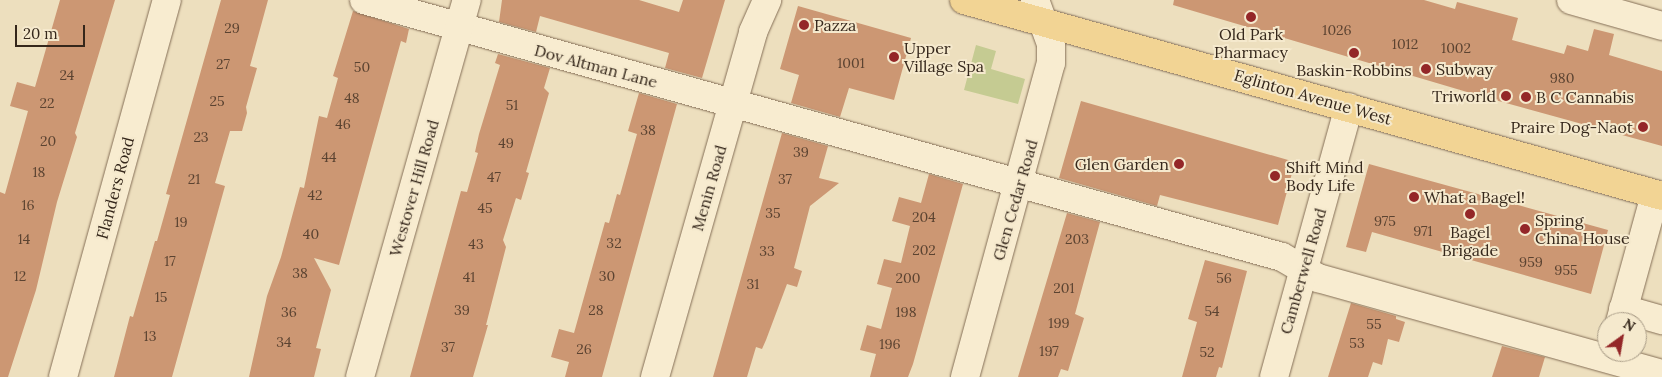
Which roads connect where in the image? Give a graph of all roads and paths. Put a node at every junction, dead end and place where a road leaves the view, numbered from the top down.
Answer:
1 (167, 0) edge
2 (364, 0) edge
3 (467, 0) edge
4 (767, 0) edge
5 (964, 0) edge
6 (1571, 0) edge
7 (1039, 11) edge
8 (1662, 26) edge
9 (459, 28) junction
10 (732, 104) junction
11 (1349, 107) junction
12 (1019, 183) junction
13 (1659, 195) edge
14 (1304, 268) junction
15 (1623, 312) edge
16 (1647, 318) edge
17 (1662, 320) edge
18 (1608, 363) edge
19 (1662, 374) edge
20 (63, 377) edge
21 (360, 377) edge
22 (655, 377) edge
23 (965, 377) edge
24 (1274, 377) edge

1 - 20 street, Flanders Road
2 - 9 street, Dov Altman Lane
3 - 9 street, Westover Hill Road
4 - 10 street, Menin Road
5 - 7 main road, Eglinton Avenue West
6 - 8 street
7 - 11 main road, Eglinton Avenue West
7 - 12 street, Glen Cedar Road
9 - 10 street, Dov Altman Lane
9 - 21 street, Westover Hill Road
10 - 12 street, Dov Altman Lane
10 - 22 street, Menin Road
11 - 13 main road, Eglinton Avenue West
11 - 14 street, Camberwell Road
12 - 14 street, Dov Altman Lane
12 - 23 street, Glen Cedar Road
13 - 15 street
14 - 18 street, Dov Altman Lane
14 - 24 street, Camberwell Road
16 - 17 street
18 - 19 street, Dov Altman Lane

